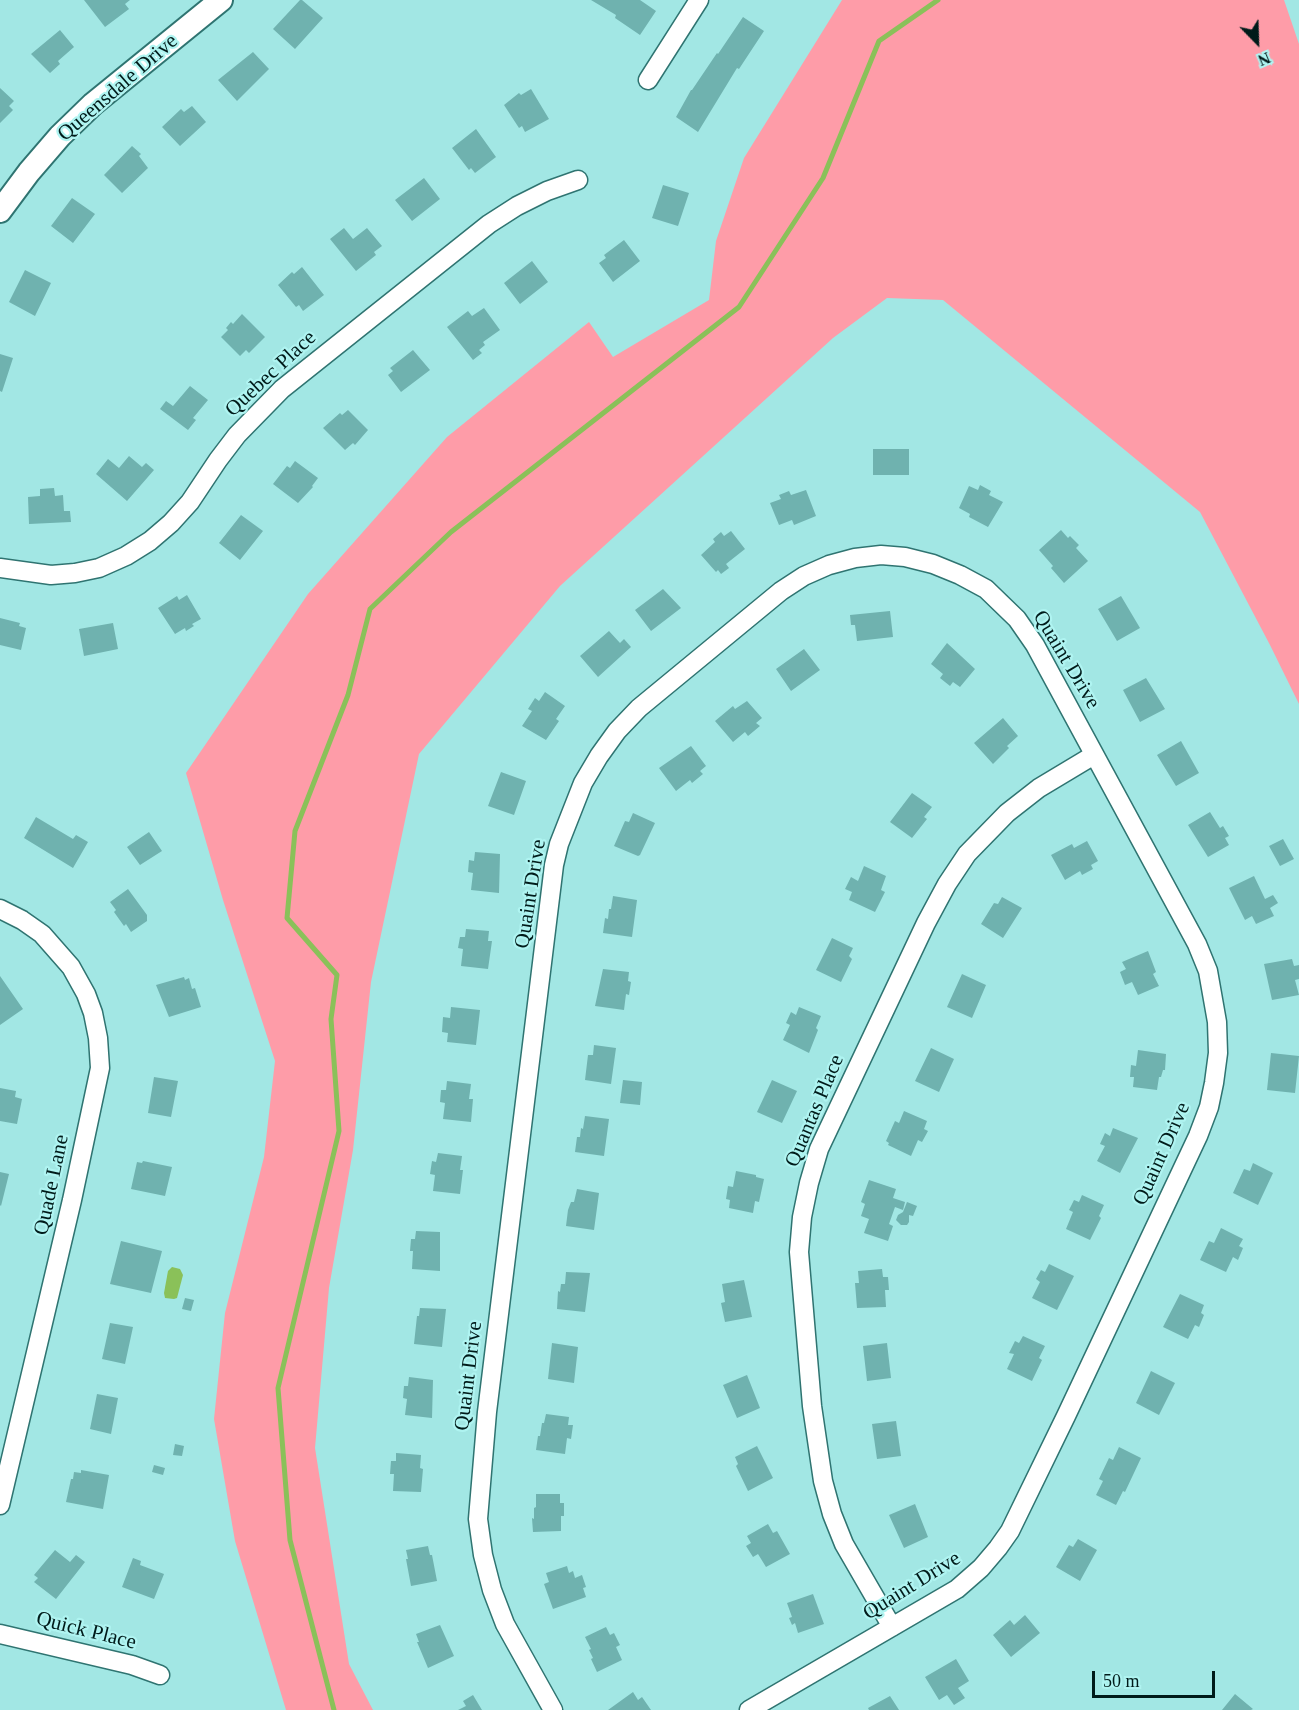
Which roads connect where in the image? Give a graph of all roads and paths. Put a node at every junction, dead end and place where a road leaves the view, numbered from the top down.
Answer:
1 (699, 0) edge
2 (207, 5) edge
3 (648, 80) dead end
4 (578, 180) dead end
5 (0, 211) edge
6 (0, 568) edge
7 (1094, 755) junction
8 (0, 909) edge
9 (0, 1506) edge
10 (892, 1627) junction
11 (0, 1634) edge
12 (160, 1674) dead end
13 (553, 1710) edge
14 (749, 1710) edge

1 - 3 street
2 - 5 street, Queensdale Drive
4 - 6 street, Quebec Place
7 - 10 street, Quantas Place
7 - 10 street, Quaint Drive
7 - 13 street, Quaint Drive
8 - 9 street, Quade Lane
10 - 14 street, Quaint Drive
11 - 12 street, Quick Place

